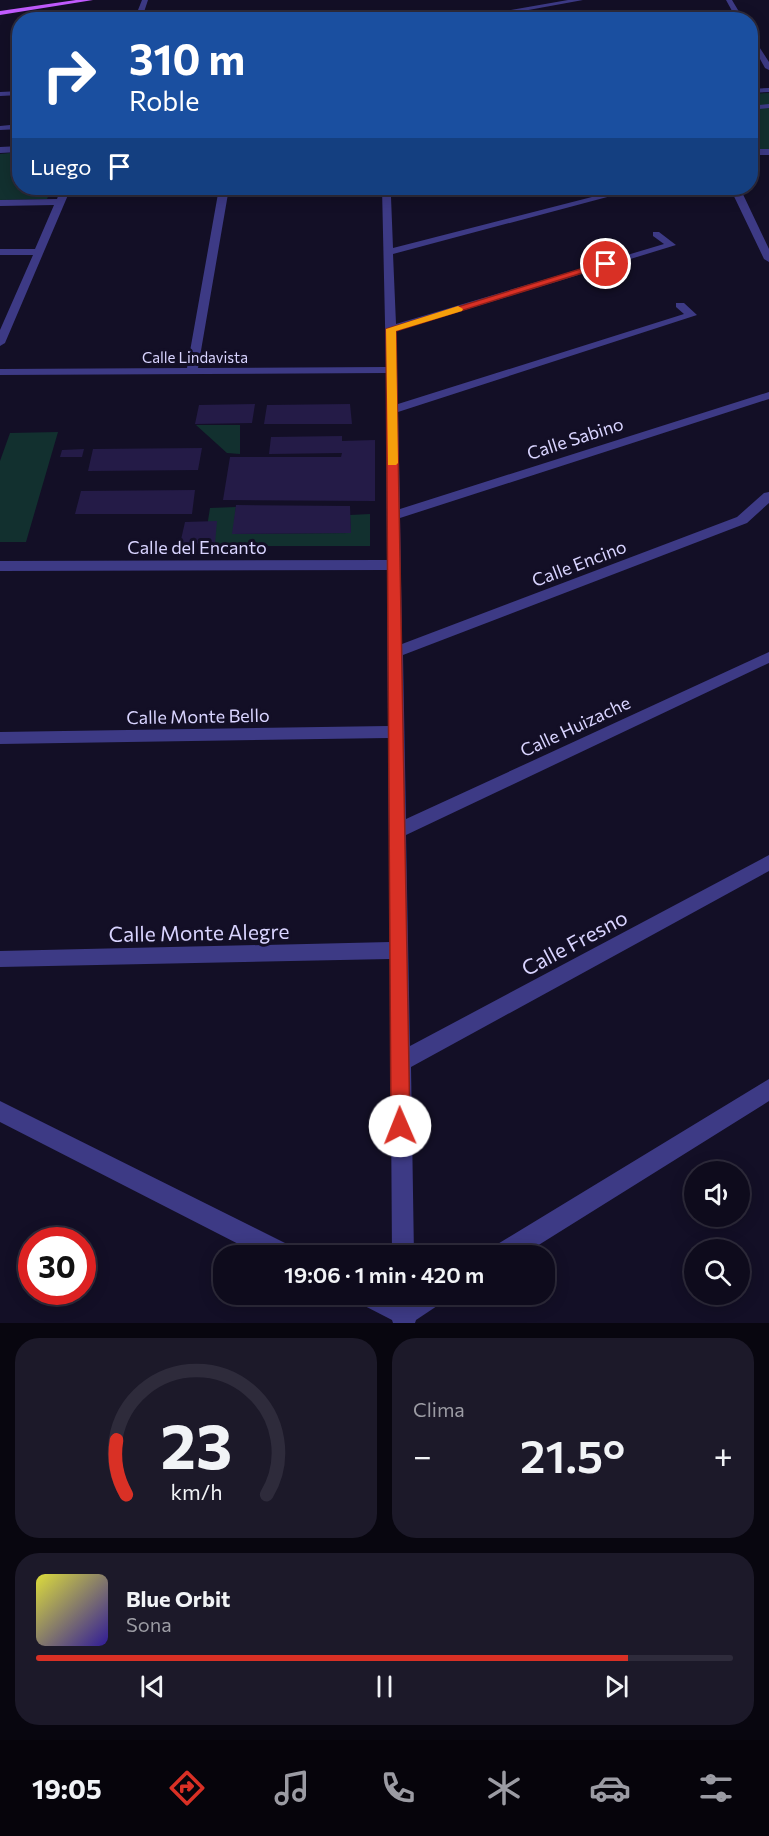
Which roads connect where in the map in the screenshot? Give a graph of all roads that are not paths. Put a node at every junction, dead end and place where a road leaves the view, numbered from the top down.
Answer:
1 (32, 0) edge
2 (90, 0) edge
3 (580, 0) edge
4 (38, 8) junction
5 (506, 12) edge
6 (0, 13) edge
7 (759, 50) joint
8 (769, 51) edge
9 (764, 64) edge
10 (63, 195) edge
11 (223, 195) edge
12 (386, 195) edge
13 (609, 195) edge
14 (738, 195) edge
15 (60, 202) junction
16 (0, 203) edge
17 (656, 234) dead end
18 (0, 252) edge
19 (39, 252) junction
20 (387, 253) junction
21 (769, 259) edge
22 (0, 304) edge
23 (16, 304) junction
24 (680, 305) dead end
25 (391, 329) junction
26 (0, 343) edge
27 (390, 370) junction
28 (0, 372) edge
29 (192, 372) junction
30 (769, 395) edge
31 (392, 410) junction
32 (769, 496) edge
33 (393, 516) junction
34 (394, 565) junction
35 (0, 566) edge
36 (394, 653) junction
37 (769, 657) edge
38 (396, 732) junction
39 (0, 738) edge
40 (397, 831) junction
41 (769, 862) edge
42 (399, 950) junction
43 (0, 959) edge
44 (400, 1062) junction
45 (769, 1089) edge
46 (0, 1111) edge
47 (265, 1245) edge
48 (403, 1245) edge
49 (516, 1245) edge

1 - 4 main road
2 - 4 main road
3 - 5 street
4 - 6 main road
7 - 8 street
7 - 9 street
10 - 15 street
11 - 29 street
12 - 20 street
13 - 20 street
14 - 21 street
15 - 16 street
15 - 19 street
17 - 25 street
18 - 19 street
19 - 23 street
20 - 25 street
22 - 23 street
23 - 26 street
24 - 31 street
25 - 27 street
27 - 29 street, Calle Lindavista
27 - 31 street
28 - 29 street, Calle Lindavista
30 - 33 street, Calle Sabino
31 - 33 street
32 - 36 street, Calle Encino
33 - 34 street
34 - 35 street, Calle del Encanto
34 - 36 street
36 - 38 street
37 - 40 street, Calle Huizache
38 - 39 street, Calle Monte Bello
38 - 40 street
40 - 42 street
41 - 44 street, Calle Fresno
42 - 43 street, Calle Monte Alegre
42 - 44 street
44 - 48 street
45 - 49 street
46 - 47 street

